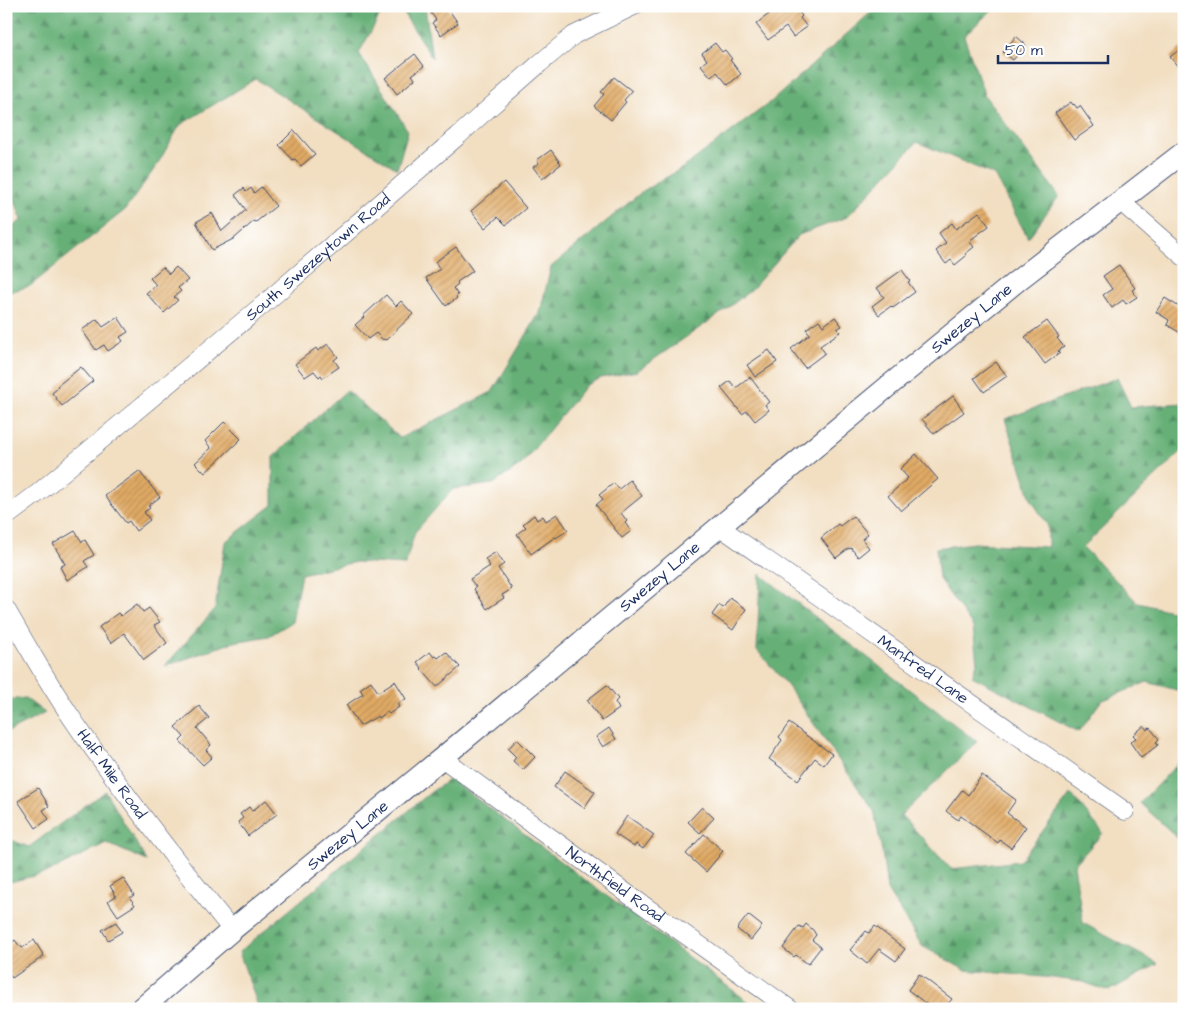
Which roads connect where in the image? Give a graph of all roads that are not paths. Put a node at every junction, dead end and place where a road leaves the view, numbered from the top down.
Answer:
1 (634, 6) edge
2 (1184, 152) edge
3 (1120, 201) junction
4 (1184, 256) edge
5 (6, 516) edge
6 (720, 527) junction
7 (6, 609) edge
8 (442, 758) junction
9 (1125, 811) dead end
10 (232, 930) junction
11 (141, 1009) edge
12 (790, 1009) edge

1 - 5 street, South Swezeytown Road
2 - 3 street, Swezey Lane
3 - 4 street
3 - 6 street, Swezey Lane
6 - 8 street, Swezey Lane
6 - 9 street, Manfred Lane
7 - 10 street, Half Mile Road
8 - 10 street, Swezey Lane
8 - 12 street, Northfield Road
10 - 11 street, Swezey Lane

